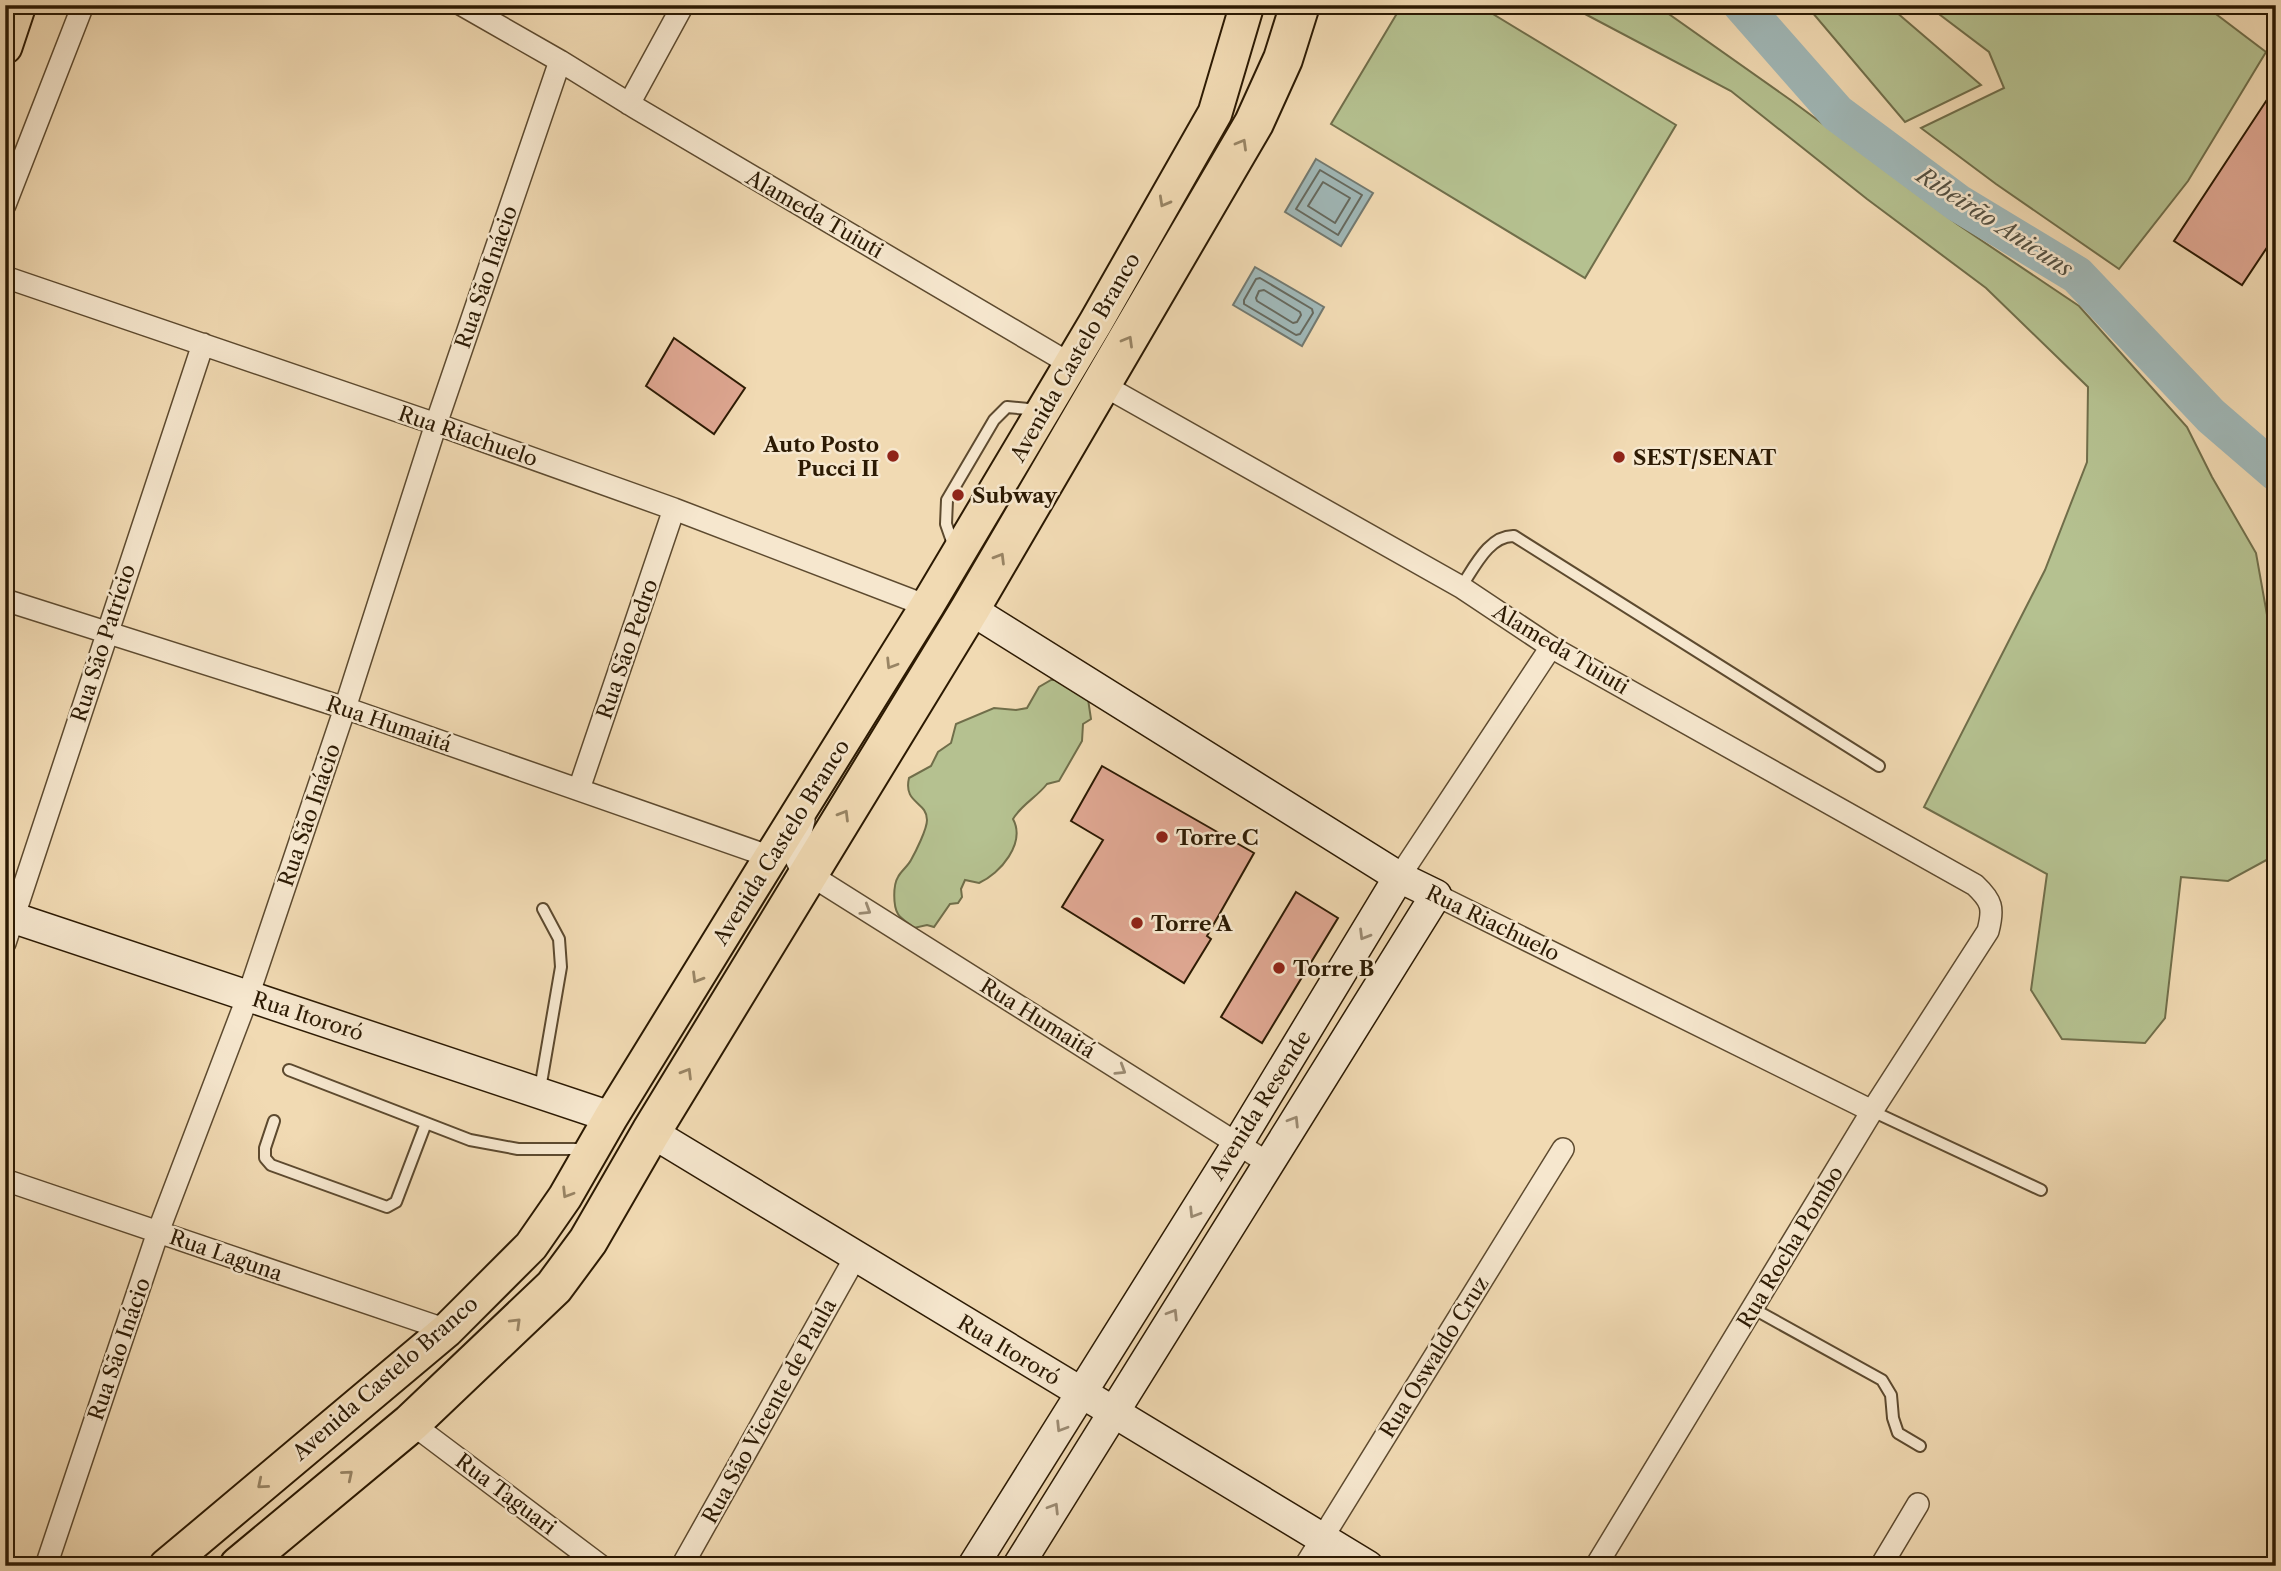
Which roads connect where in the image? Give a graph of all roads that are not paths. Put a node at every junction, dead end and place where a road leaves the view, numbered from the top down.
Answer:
1 (19, 5) edge
2 (83, 5) edge
3 (462, 5) edge
4 (683, 5) edge
5 (1247, 5) edge
6 (1300, 5) edge
7 (5, 47) edge
8 (560, 61) junction
9 (629, 104) junction
10 (5, 205) edge
11 (5, 277) edge
12 (203, 344) junction
13 (1087, 375) junction
14 (436, 424) junction
15 (674, 509) junction
16 (1461, 587) junction
17 (5, 600) edge
18 (928, 606) junction
19 (970, 609) junction
20 (106, 633) junction
21 (1551, 647) junction
22 (345, 708) junction
23 (1879, 766) dead end
24 (579, 789) junction
25 (812, 791) junction
26 (771, 857) junction
27 (808, 873) junction
28 (1399, 877) junction
29 (1436, 895) junction
30 (542, 909) dead end
31 (8, 925) edge
32 (1988, 931) joint
33 (248, 996) junction
34 (289, 1070) dead end
35 (540, 1092) junction
36 (1872, 1111) junction
37 (611, 1117) junction
38 (274, 1121) dead end
39 (426, 1123) junction
40 (652, 1132) junction
41 (1238, 1143) junction
42 (593, 1149) junction
43 (1563, 1149) dead end
44 (1268, 1163) junction
45 (5, 1180) edge
46 (2041, 1190) dead end
47 (158, 1232) junction
48 (856, 1256) junction
49 (1752, 1308) junction
50 (447, 1330) junction
51 (1082, 1394) junction
52 (1113, 1412) junction
53 (411, 1423) junction
54 (1920, 1446) dead end
55 (1918, 1504) dead end
56 (1322, 1538) junction
57 (46, 1566) edge
58 (166, 1566) edge
59 (239, 1566) edge
60 (601, 1566) edge
61 (682, 1566) edge
62 (973, 1566) edge
63 (1018, 1566) edge
64 (1305, 1566) edge
65 (1368, 1566) edge
66 (1595, 1566) edge
67 (1881, 1566) edge

1 - 7 main road
2 - 10 street
3 - 8 street, Alameda Tuiuti
4 - 9 street
5 -> 13 main road, Avenida Castelo Branco
13 -> 6 highway, Avenida Castelo Branco
8 - 9 street, Alameda Tuiuti
8 - 14 street, Rua São Inácio
9 - 13 street, Alameda Tuiuti
11 - 12 street, Rua Riachuelo
12 - 14 street, Rua Riachuelo
12 - 20 street, Rua São Patrício
13 - 16 street, Alameda Tuiuti
13 - 18 main road, Avenida Castelo Branco
19 -> 13 highway, Avenida Castelo Branco
14 - 15 street, Rua Riachuelo
14 - 22 street, Rua São Inácio
15 - 18 street, Rua Riachuelo
15 - 24 street, Rua São Pedro
16 - 21 street, Alameda Tuiuti
16 - 23 lane
17 - 20 street, Rua Humaitá
18 -> 25 main road, Avenida Castelo Branco
27 -> 19 highway, Avenida Castelo Branco
19 - 28 street, Rua Riachuelo
20 - 22 street, Rua Humaitá
20 - 31 street, Rua São Patrício
21 - 28 street, Avenida Resende
21 - 32 street, Alameda Tuiuti
22 - 24 street, Rua Humaitá
22 - 33 street, Rua São Inácio
24 - 26 street, Rua Humaitá
25 - 26 main road, Avenida Castelo Branco
25 - 27 street
26 -> 37 main road, Avenida Castelo Branco
40 -> 27 highway, Avenida Castelo Branco
27 -> 41 street, Rua Humaitá
28 - 29 street, Rua Riachuelo
28 -> 41 street, Avenida Resende
29 - 36 street, Rua Riachuelo
44 -> 29 street, Avenida Resende
30 - 35 lane
31 - 33 street, Rua Itororó
32 - 36 street, Rua Rocha Pombo
33 - 35 street, Rua Itororó
33 - 47 street, Rua São Inácio
34 - 39 lane
35 - 37 street, Rua Itororó
36 - 46 lane, Rua Riachuelo
36 - 49 street, Rua Rocha Pombo
37 - 42 main road, Avenida Castelo Branco
38 - 39 lane
39 - 42 lane
40 - 48 street, Rua Itororó
53 -> 40 highway, Avenida Castelo Branco
41 - 44 street, Rua Humaitá
41 -> 51 street, Avenida Resende
42 -> 50 main road, Avenida Castelo Branco
43 - 56 street, Rua Oswaldo Cruz
52 -> 44 street, Avenida Resende
45 - 47 street, Rua Laguna
47 - 50 street, Rua Laguna
47 - 57 street, Rua São Inácio
48 - 51 street, Rua Itororó
48 - 61 street, Rua São Vicente de Paula
49 - 54 lane
49 - 66 street, Rua Rocha Pombo
50 -> 58 main road, Avenida Castelo Branco
51 - 52 street, Rua Itororó
51 -> 62 street, Avenida Resende
52 - 56 street, Rua Itororó
63 -> 52 street, Avenida Resende
59 -> 53 highway, Avenida Castelo Branco
53 - 60 street, Rua Taguari
55 - 67 street
56 - 64 street, Rua Oswaldo Cruz
56 - 65 street, Rua Itororó

